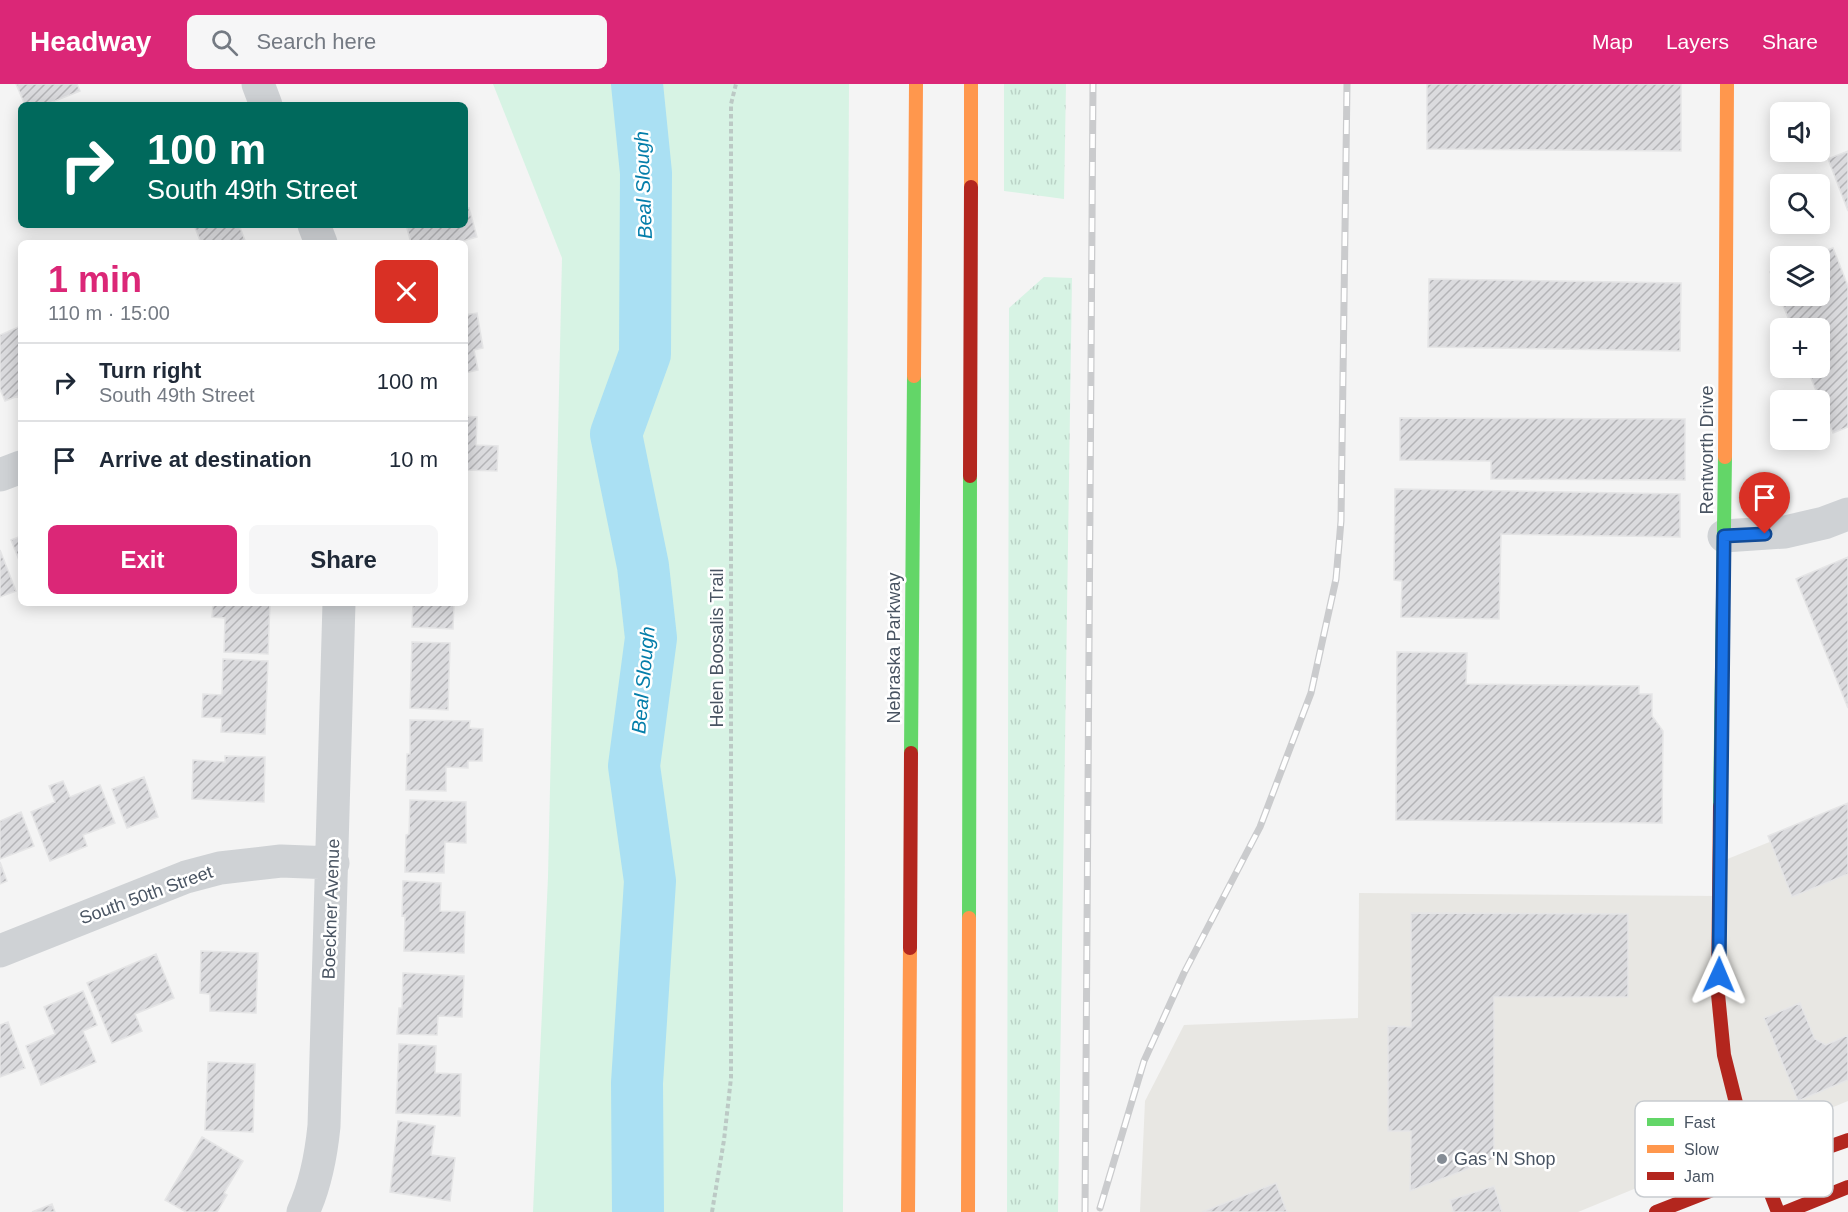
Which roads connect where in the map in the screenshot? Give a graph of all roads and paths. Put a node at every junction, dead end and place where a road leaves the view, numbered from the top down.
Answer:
1 (258, 84) edge
2 (736, 84) edge
3 (916, 84) edge
4 (971, 84) edge
5 (1727, 84) edge
6 (265, 102) edge
7 (18, 468) edge
8 (0, 475) edge
9 (1848, 514) edge
10 (1724, 536) junction
11 (339, 606) edge
12 (333, 862) junction
13 (0, 951) edge
14 (1736, 1101) edge
15 (1848, 1140) edge
16 (1833, 1145) edge
17 (1848, 1187) edge
18 (1833, 1193) edge
19 (1694, 1197) edge
20 (1772, 1197) edge
21 (1823, 1197) edge
22 (303, 1212) edge
23 (712, 1212) edge
24 (908, 1212) edge
25 (968, 1212) edge
26 (1656, 1212) edge
27 (1778, 1212) edge
28 (1786, 1212) edge

1 - 6 street
2 - 23 path, Helen Boosalis Trail
3 - 24 main road, Nebraska Parkway
4 - 25 main road
5 - 10 main road, Rentworth Drive
7 - 8 street
9 - 10 street
10 - 14 main road, Rentworth Drive
11 - 12 street, Boeckner Avenue
12 - 13 street, South 50th Street
12 - 22 street, Boeckner Avenue
15 - 16 main road
17 - 18 main road
19 - 26 main road
20 - 27 main road, Rentworth Drive
21 - 28 main road

